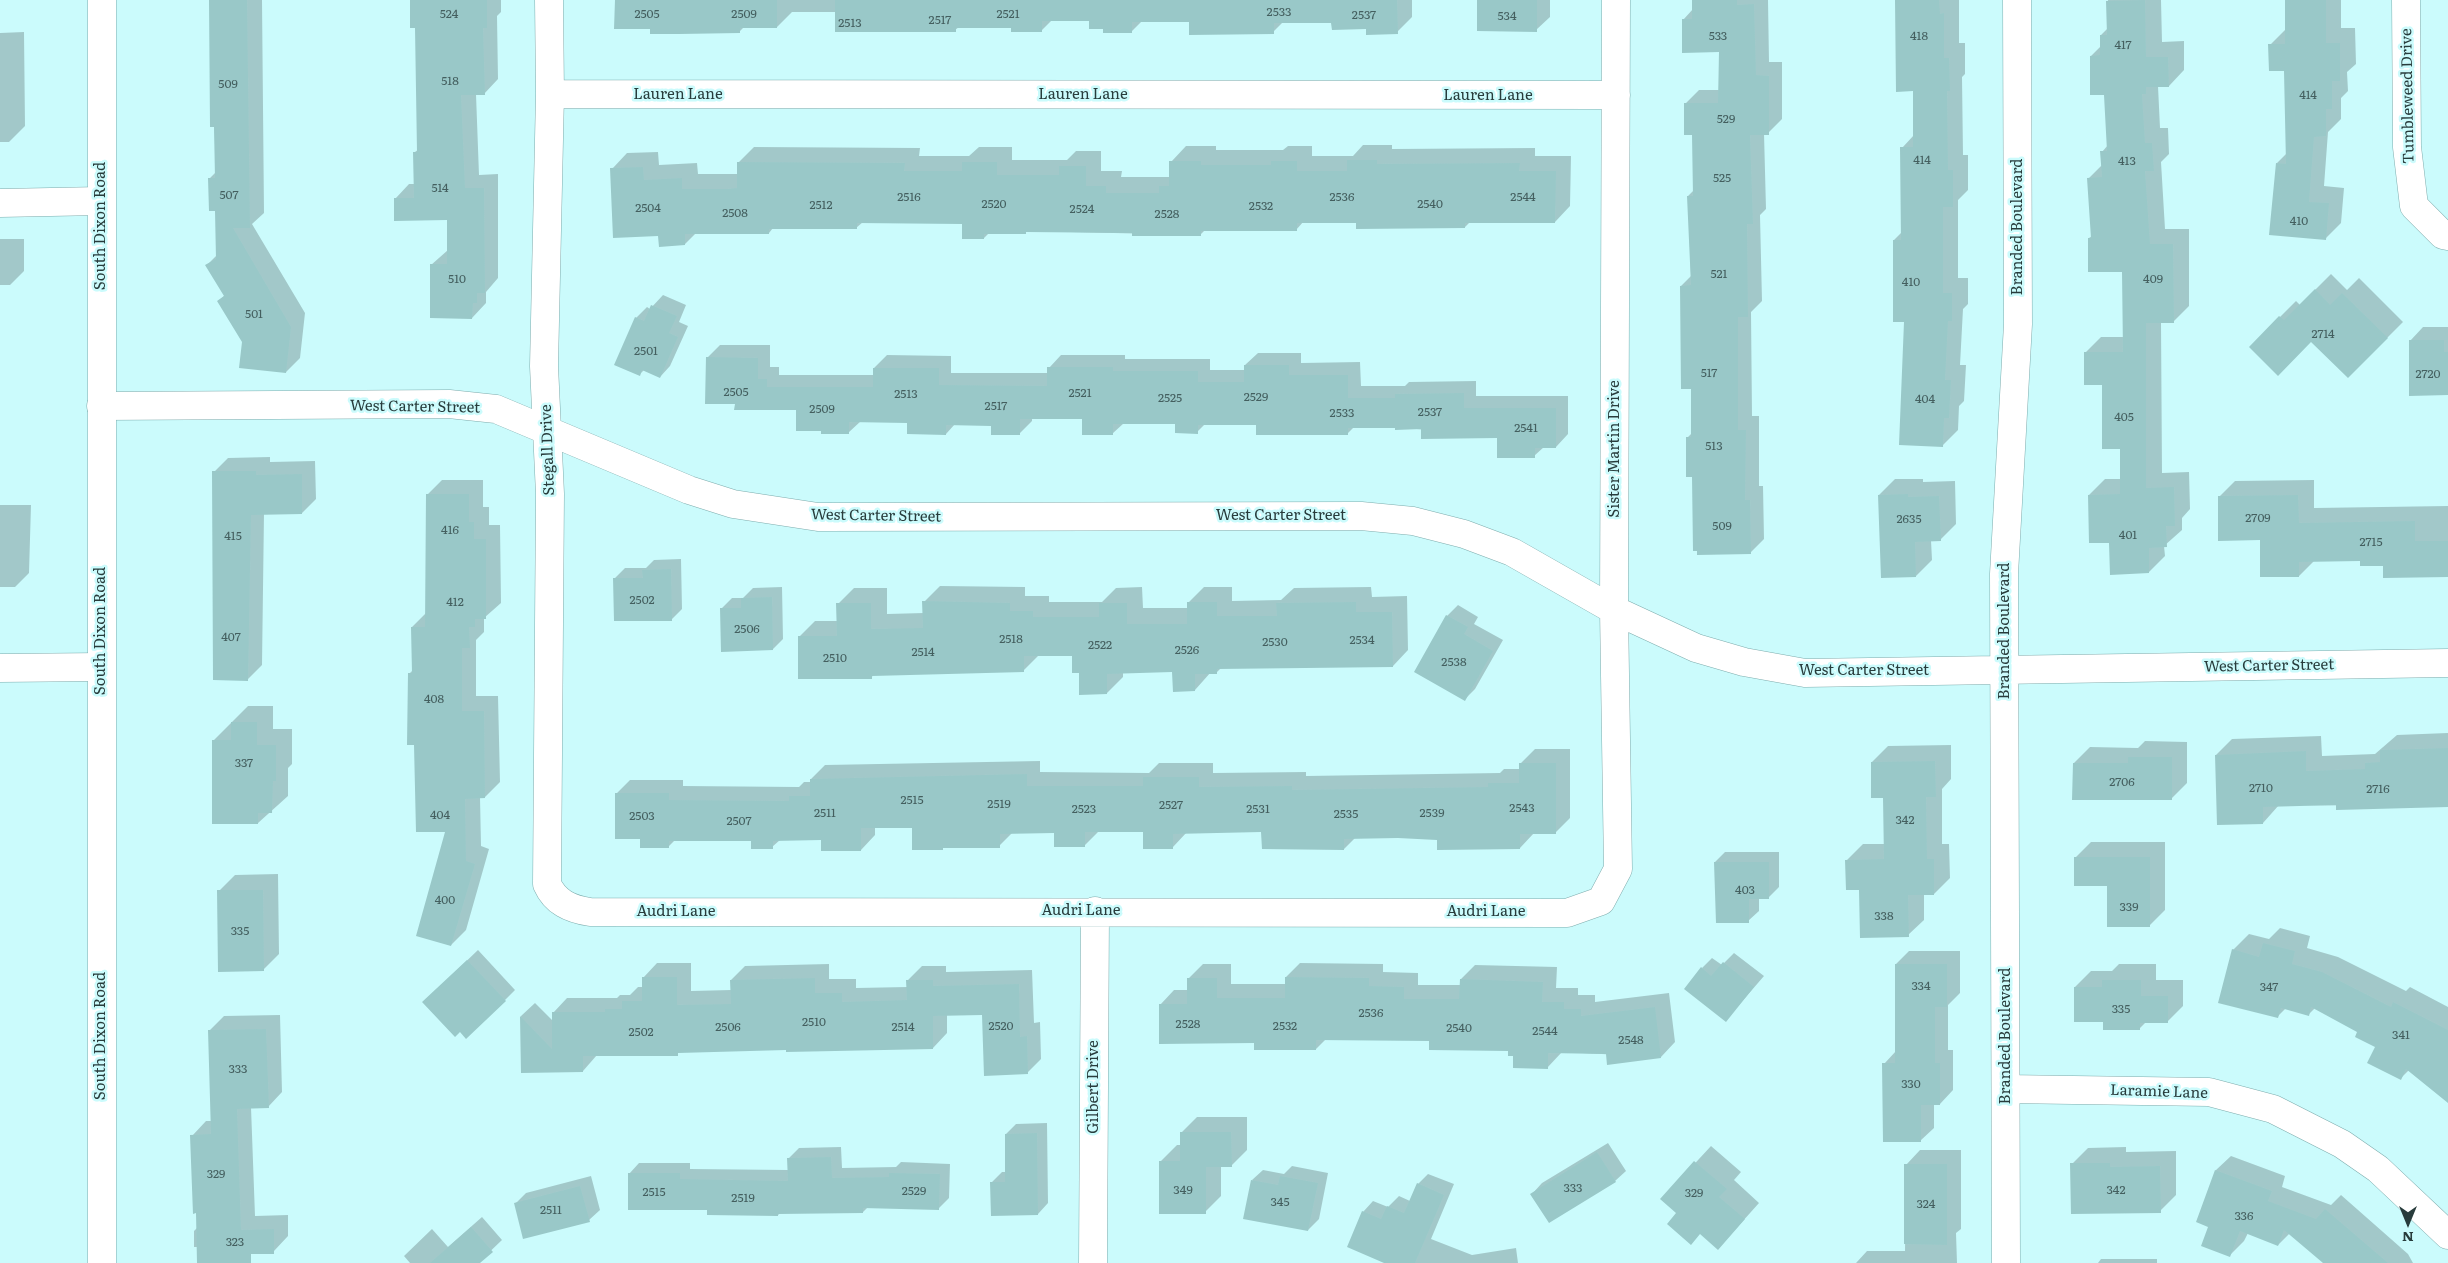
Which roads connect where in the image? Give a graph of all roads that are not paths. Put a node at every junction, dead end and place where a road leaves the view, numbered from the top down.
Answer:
1 (102, 0) edge
2 (549, 0) edge
3 (1616, 0) edge
4 (2017, 0) edge
5 (2406, 0) edge
6 (550, 94) junction
7 (1616, 95) junction
8 (101, 201) junction
9 (0, 203) edge
10 (2448, 236) edge
11 (101, 406) junction
12 (548, 431) junction
13 (1614, 610) junction
14 (2448, 663) edge
15 (102, 667) junction
16 (0, 668) edge
17 (2006, 671) junction
18 (1606, 895) joint
19 (554, 897) joint
20 (1095, 911) junction
21 (2006, 1089) junction
22 (2448, 1235) edge
23 (102, 1263) edge
24 (1093, 1263) edge
25 (2006, 1263) edge

1 - 8 street, South Dixon Road
2 - 6 street, Stegall Drive
3 - 7 street, Sister Martin Drive
4 - 17 street, Branded Boulevard
5 - 10 street, Tumbleweed Drive
6 - 7 street, Lauren Lane
6 - 12 street, Stegall Drive
7 - 13 street, Sister Martin Drive
8 - 9 street
8 - 11 street, South Dixon Road
11 - 12 street, West Carter Street
11 - 15 street, South Dixon Road
12 - 13 street, West Carter Street
12 - 19 street, Stegall Drive
13 - 17 street, West Carter Street
13 - 18 street, Sister Martin Drive
14 - 17 street, West Carter Street
15 - 16 street
15 - 23 street, South Dixon Road
17 - 21 street, Branded Boulevard
18 - 20 street, Audri Lane
19 - 20 street, Audri Lane
20 - 24 street, Gilbert Drive
21 - 22 street, Laramie Lane
21 - 25 street, Branded Boulevard

